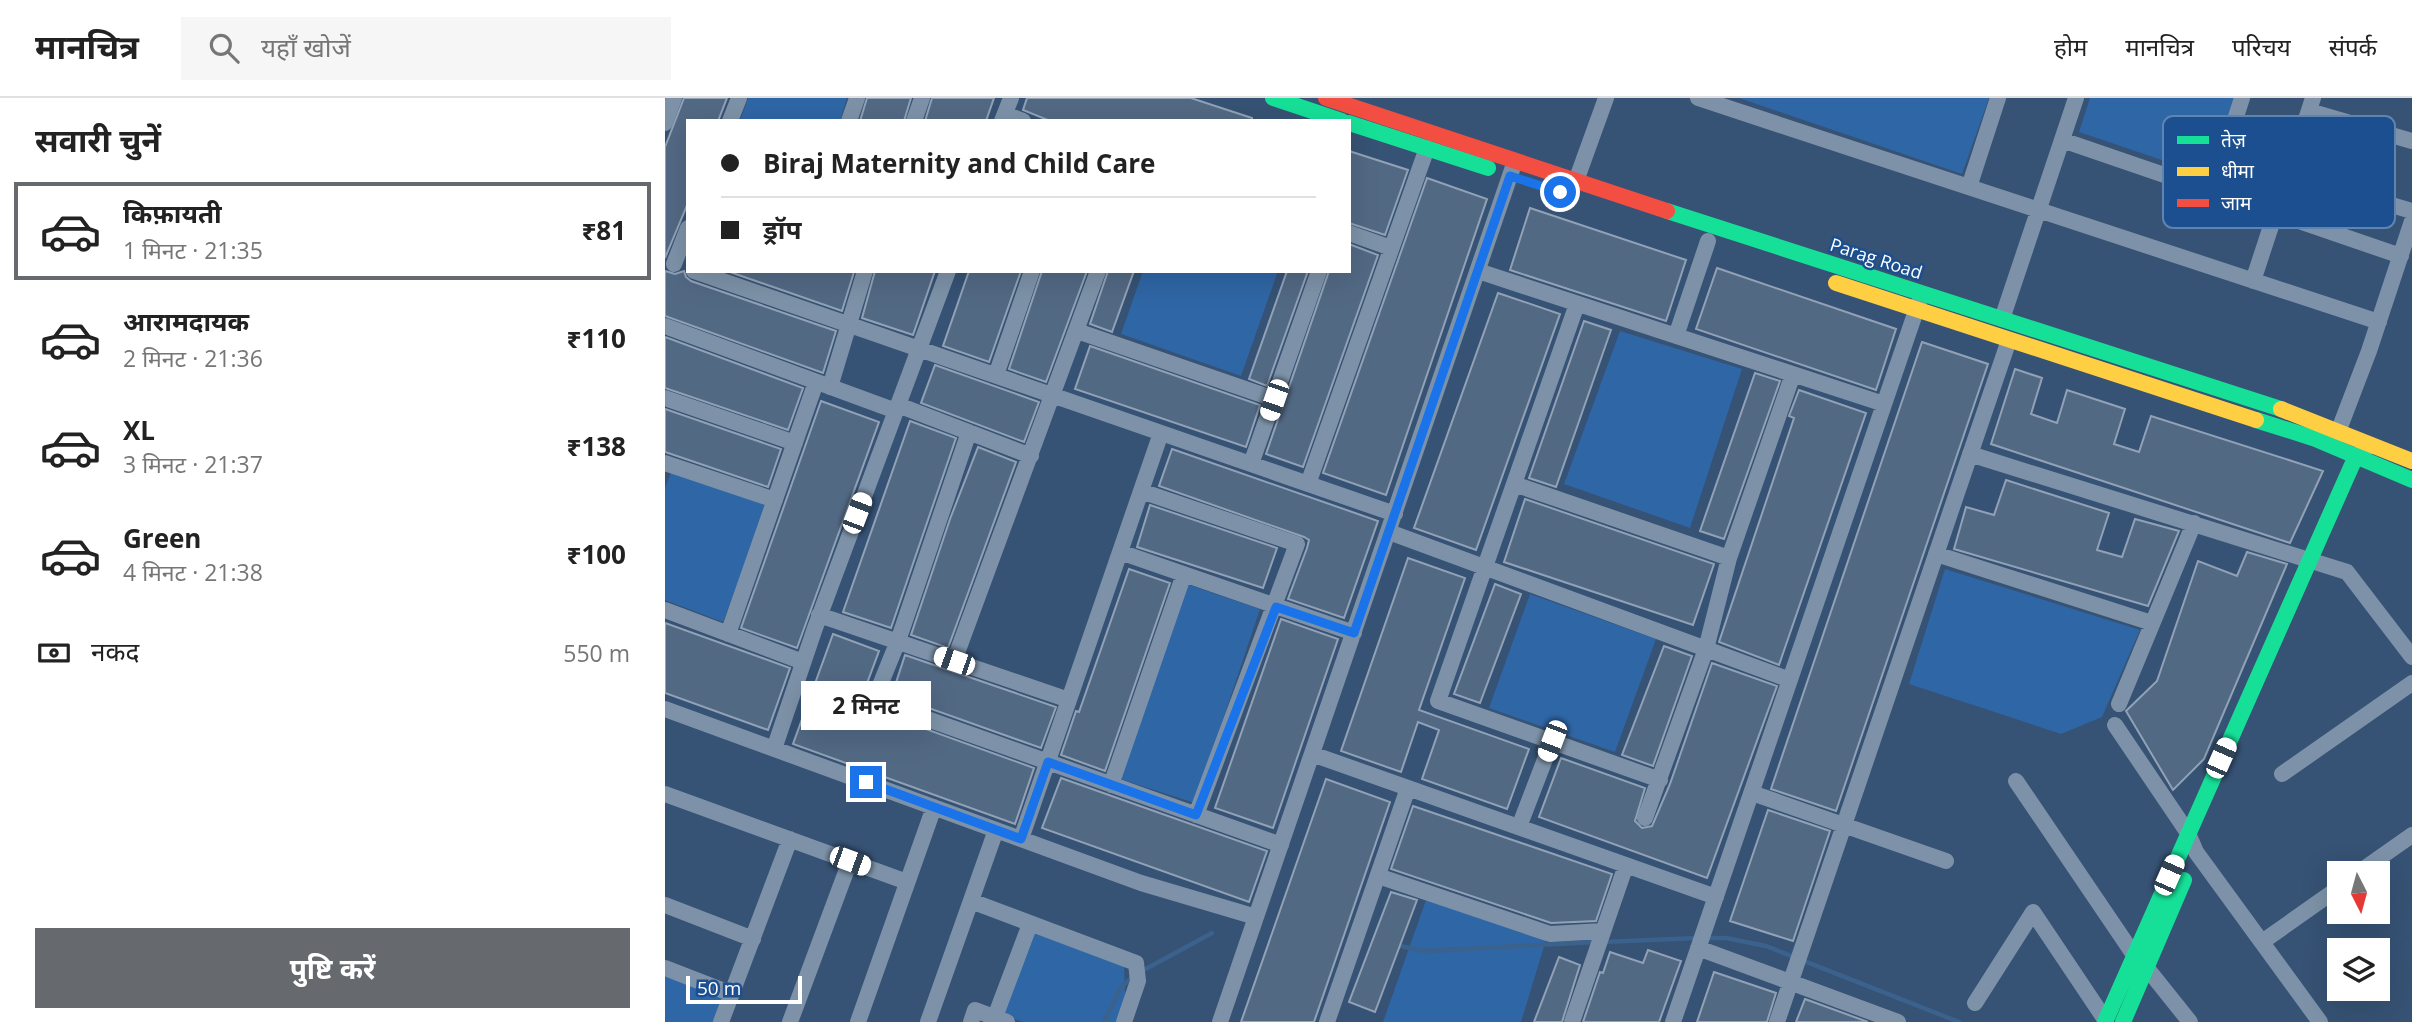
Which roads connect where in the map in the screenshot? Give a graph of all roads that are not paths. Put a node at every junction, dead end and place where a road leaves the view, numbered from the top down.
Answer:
1 (674, 98) edge
2 (739, 98) edge
3 (857, 98) edge
4 (922, 98) edge
5 (1011, 98) edge
6 (1273, 98) edge
7 (1606, 98) edge
8 (1698, 98) edge
9 (1998, 98) edge
10 (2076, 98) edge
11 (2242, 98) edge
12 (1338, 100) edge
13 (1724, 102) edge
14 (2311, 104) edge
15 (2236, 116) edge
16 (2344, 116) edge
17 (1004, 118) edge
18 (731, 119) edge
19 (850, 119) edge
20 (915, 119) edge
21 (1336, 119) edge
22 (665, 123) edge
23 (1351, 124) edge
24 (2395, 135) edge
25 (2062, 140) junction
26 (2412, 141) edge
27 (1427, 148) junction
28 (1513, 168) junction
29 (2163, 174) edge
30 (1576, 181) junction
31 (1969, 187) junction
32 (2395, 206) edge
33 (2038, 210) junction
34 (2412, 211) edge
35 (2270, 228) edge
36 (2320, 228) edge
37 (2410, 232) edge
38 (686, 234) edge
39 (1351, 234) edge
40 (1708, 241) junction
41 (1391, 248) junction
42 (1747, 254) dead end
43 (2400, 256) junction
44 (675, 265) edge
45 (1478, 271) junction
46 (700, 273) edge
47 (864, 273) edge
48 (947, 273) edge
49 (1031, 273) edge
50 (1097, 273) edge
51 (1318, 273) edge
52 (1825, 279) dead end
53 (2253, 281) junction
54 (1919, 302) junction
55 (1577, 304) junction
56 (2001, 319) junction
57 (2379, 322) junction
58 (847, 324) junction
59 (665, 326) edge
60 (1077, 331) junction
61 (1676, 336) junction
62 (2009, 340) junction
63 (919, 348) junction
64 (1793, 374) junction
65 (996, 375) junction
66 (823, 385) junction
67 (1054, 396) junction
68 (665, 398) edge
69 (1274, 400) junction
70 (1884, 404) junction
71 (897, 408) junction
72 (969, 432) junction
73 (1161, 433) junction
74 (2336, 439) junction
75 (795, 443) junction
76 (2371, 444) junction
77 (1970, 454) junction
78 (1031, 456) junction
79 (2363, 459) junction
80 (2412, 461) edge
81 (1251, 464) junction
82 (667, 469) edge
83 (2412, 480) edge
84 (1308, 484) junction
85 (1514, 484) junction
86 (1141, 491) junction
87 (775, 500) junction
88 (1395, 514) junction
89 (2193, 523) junction
90 (1389, 532) junction
91 (1120, 552) junction
92 (1936, 554) junction
93 (1729, 558) junction
94 (2317, 562) junction
95 (1485, 568) junction
96 (1184, 574) junction
97 (1276, 607) junction
98 (665, 610) edge
99 (820, 615) junction
100 (2152, 623) junction
101 (1354, 633) junction
102 (728, 634) junction
103 (898, 641) junction
104 (1706, 649) junction
105 (2412, 657) edge
106 (954, 661) junction
107 (803, 662) junction
108 (1790, 680) junction
109 (2412, 683) edge
110 (1069, 700) junction
111 (2119, 704) dead end
112 (665, 709) edge
113 (2115, 725) dead end
114 (1552, 741) junction
115 (774, 748) junction
116 (1312, 754) junction
117 (1048, 762) junction
118 (2282, 775) dead end
119 (1660, 780) junction
120 (2016, 781) dead end
121 (1111, 785) junction
122 (1408, 788) junction
123 (1752, 793) junction
124 (665, 796) edge
125 (934, 807) junction
126 (1196, 815) junction
127 (1645, 818) dead end
128 (1844, 825) junction
129 (1519, 827) junction
130 (996, 830) junction
131 (2188, 833) junction
132 (790, 839) junction
133 (1021, 839) junction
134 (2411, 839) edge
135 (1281, 845) junction
136 (2196, 852) junction
137 (850, 861) junction
138 (1946, 861) dead end
139 (2377, 861) edge
140 (1626, 865) junction
141 (1378, 876) junction
142 (907, 882) junction
143 (2327, 896) edge
144 (1716, 897) junction
145 (971, 901) junction
146 (665, 905) edge
147 (1256, 917) junction
148 (1030, 924) junction
149 (1603, 933) junction
150 (753, 939) junction
151 (2262, 942) junction
152 (1699, 946) junction
153 (2134, 955) junction
154 (2146, 967) junction
155 (665, 968) edge
156 (1793, 976) junction
157 (732, 994) junction
158 (1975, 1003) dead end
159 (1001, 1020) edge
160 (1333, 1020) edge
161 (2105, 1021) edge
162 (721, 1022) edge
163 (790, 1022) edge
164 (858, 1022) edge
165 (928, 1022) edge
166 (971, 1022) edge
167 (1124, 1022) edge
168 (1220, 1022) edge
169 (1572, 1022) edge
170 (1673, 1022) edge
171 (1777, 1022) edge
172 (1898, 1022) edge
173 (2123, 1022) edge
174 (2190, 1022) edge
175 (2320, 1022) edge

1 - 22 street
2 - 18 street
3 - 19 street
4 - 20 street
5 - 17 street
6 - 21 street
7 - 30 street
8 - 13 street
9 - 31 street
10 - 25 street
11 - 15 street
12 - 28 street, Parag Road
13 - 31 street
14 - 16 street
23 - 27 street, Parag Road
24 - 26 street
25 - 29 street
25 - 33 street
27 - 28 street, Parag Road
27 - 41 street
28 - 30 street, Parag Road
28 - 40 street, Parag Road
28 - 45 street
30 - 54 street, Parag Road
31 - 33 street
32 - 34 street
33 - 53 street
33 - 56 street
35 - 53 street
36 - 43 street
37 - 43 street
38 - 44 street
39 - 41 street
40 - 42 street, Parag Road
40 - 61 street
41 - 84 street
43 - 57 street
45 - 55 street
45 - 88 street
46 - 58 street
47 - 58 street
48 - 63 street
49 - 65 street
50 - 60 street
51 - 69 street
52 - 54 street, Parag Road
53 - 57 street
54 - 56 street, Parag Road
54 - 62 street, Parag Road
54 - 70 street
55 - 61 street
55 - 85 street
56 - 74 street, Parag Road
57 - 74 street
58 - 63 street
58 - 66 street
59 - 66 street
60 - 67 street
60 - 69 street
61 - 64 street
62 - 74 street, Parag Road
62 - 77 street
63 - 65 street
63 - 71 street
64 - 70 street
64 - 93 street
65 - 67 street
66 - 71 street
66 - 75 street
67 - 73 street
67 - 78 street
68 - 75 street
69 - 81 street
70 - 108 street
71 - 72 street
71 - 99 street
72 - 78 street
72 - 103 street
73 - 81 street
73 - 86 street
74 - 76 street, Parag Road
74 - 79 street, Parag Road
75 - 87 street
76 - 79 street
76 - 80 street, Parag Road
77 - 89 street
77 - 92 street
78 - 106 street
79 - 83 street, Parag Road
79 - 94 street
81 - 84 street
82 - 87 street
84 - 88 street
85 - 93 street
85 - 95 street
86 - 91 street
86 - 97 street
87 - 102 street
88 - 90 street
89 - 94 street
89 - 100 street
90 - 95 street
90 - 101 street
91 - 96 street
91 - 110 street
92 - 100 street
92 - 128 street
93 - 104 street
94 - 105 street
94 - 131 street
94 - 136 street
95 - 104 street
95 - 114 street
96 - 97 street
96 - 121 street
97 - 101 street
97 - 126 street
98 - 102 street
99 - 103 street
99 - 107 street
100 - 111 street
101 - 116 street
102 - 107 street
103 - 106 street
103 - 117 street
104 - 108 street
104 - 119 street
106 - 110 street
107 - 115 street
108 - 123 street
109 - 118 street
110 - 117 street
112 - 115 street
113 - 131 street
114 - 119 street
114 - 129 street
115 - 125 street
116 - 122 street
116 - 135 street
117 - 121 street
117 - 133 street
119 - 127 street
120 - 153 street
121 - 126 street
122 - 129 street
122 - 141 street
123 - 128 street
123 - 144 street
124 - 132 street
125 - 130 street
125 - 142 street
126 - 135 street
128 - 138 street
128 - 156 street
129 - 140 street
130 - 133 street
130 - 145 street
131 - 136 street
131 - 153 street
132 - 137 street
132 - 150 street
133 - 147 street
134 - 139 street
135 - 147 street
136 - 151 street
136 - 154 street
137 - 142 street
137 - 163 street
140 - 144 street
140 - 149 street
141 - 149 street
141 - 160 street
142 - 164 street
143 - 151 street
144 - 152 street
145 - 148 street
145 - 165 street
146 - 150 street
147 - 168 street
148 - 159 street
148 - 167 street
149 - 169 street
150 - 157 street
151 - 175 street
152 - 156 street
152 - 170 street
153 - 161 street
154 - 173 street
154 - 174 street
155 - 157 street
156 - 171 street
156 - 172 street
157 - 162 street
158 - 161 street
159 - 166 street

